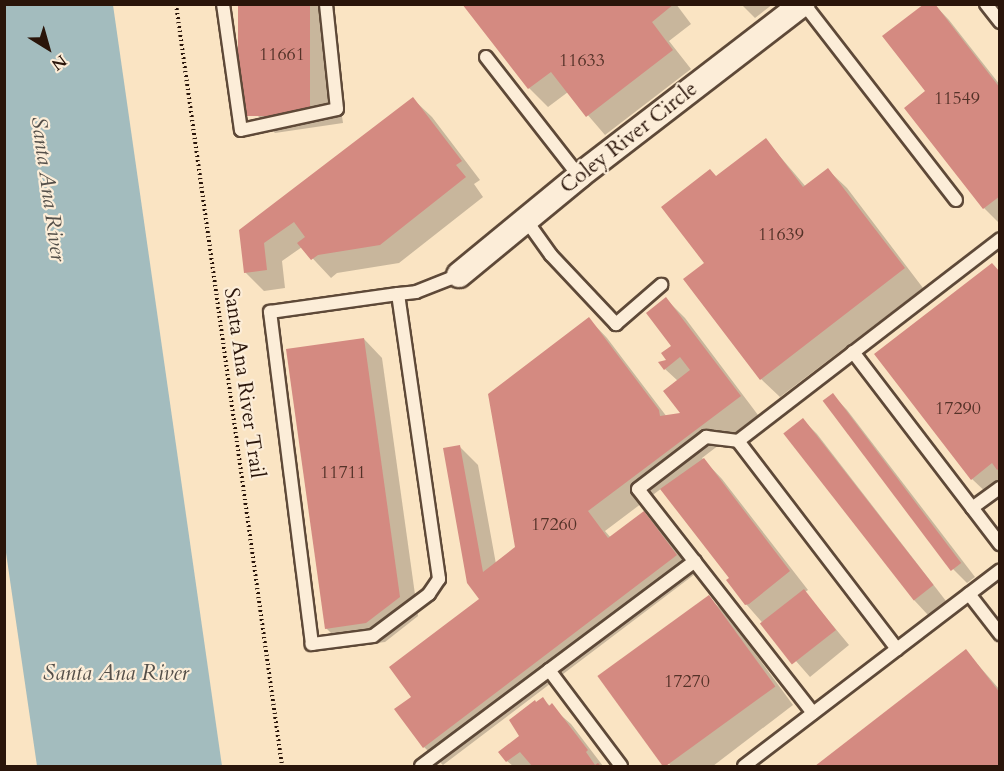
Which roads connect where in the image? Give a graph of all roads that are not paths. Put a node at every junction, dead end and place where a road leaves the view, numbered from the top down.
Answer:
1 (224, 4) edge
2 (326, 4) edge
3 (803, 4) edge
4 (986, 4) edge
5 (999, 22) edge
6 (486, 57) dead end
7 (579, 176) junction
8 (956, 200) dead end
9 (526, 220) junction
10 (999, 239) edge
11 (459, 274) joint
12 (661, 285) dead end
13 (398, 294) junction
14 (853, 352) junction
15 (738, 441) junction
16 (999, 488) edge
17 (972, 508) junction
18 (999, 544) edge
19 (695, 561) junction
20 (999, 570) edge
21 (969, 594) junction
22 (999, 634) edge
23 (897, 649) junction
24 (549, 670) junction
25 (813, 713) junction
26 (421, 766) edge
27 (621, 766) edge
28 (744, 766) edge

1 - 2 lane
3 - 7 street, Coley River Circle
3 - 8 lane
4 - 5 lane
6 - 7 lane
7 - 9 street, Coley River Circle
9 - 11 street, Coley River Circle
9 - 12 lane
10 - 14 lane
11 - 13 lane
13 - 13 lane
14 - 15 lane
14 - 17 lane
15 - 19 lane
15 - 23 lane
16 - 17 lane
17 - 18 lane
19 - 24 lane
19 - 25 lane
20 - 21 lane
21 - 22 lane
21 - 23 lane
23 - 25 lane
24 - 26 lane
24 - 27 lane
25 - 28 lane

